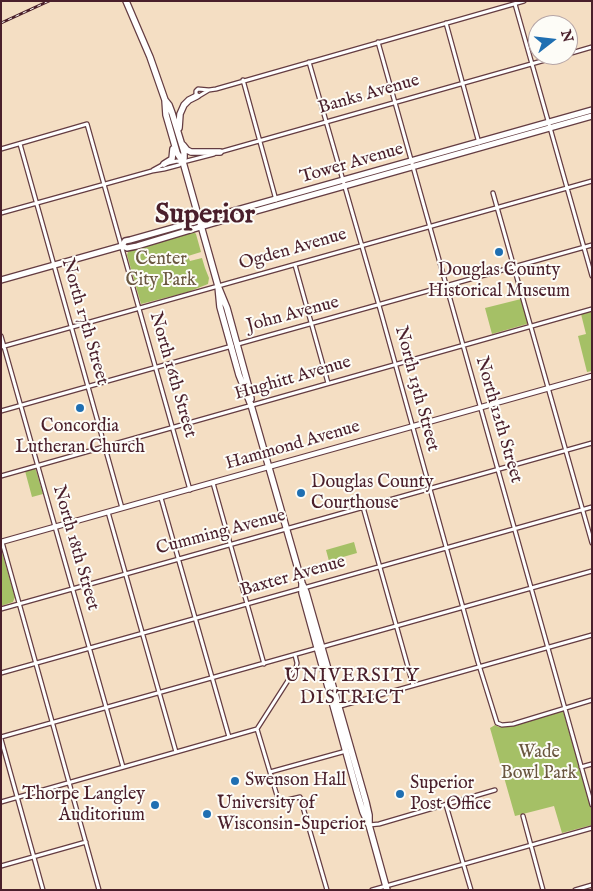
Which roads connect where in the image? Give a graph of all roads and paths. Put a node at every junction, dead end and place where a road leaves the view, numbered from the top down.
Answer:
1 (126, 1) edge
2 (524, 1) edge
3 (515, 4) junction
4 (446, 23) junction
5 (378, 42) junction
6 (592, 47) edge
7 (528, 50) edge
8 (578, 51) edge
9 (310, 62) junction
10 (528, 65) edge
11 (532, 65) edge
12 (243, 80) junction
13 (462, 83) junction
14 (209, 90) junction
15 (197, 96) junction
16 (165, 100) junction
17 (395, 102) junction
18 (592, 110) edge
19 (592, 116) edge
20 (168, 120) junction
21 (326, 122) junction
22 (549, 125) junction
23 (179, 133) junction
24 (260, 140) junction
25 (20, 144) junction
26 (182, 144) junction
27 (479, 145) junction
28 (1, 149) edge
29 (220, 152) junction
30 (182, 162) junction
31 (164, 164) junction
32 (413, 164) junction
33 (152, 171) junction
34 (592, 181) edge
35 (344, 183) junction
36 (104, 184) junction
37 (567, 188) junction
38 (494, 193) dead end
39 (276, 200) junction
40 (37, 203) junction
41 (497, 207) junction
42 (257, 210) junction
43 (1, 213) edge
44 (200, 224) junction
45 (430, 226) junction
46 (592, 245) edge
47 (122, 246) junction
48 (361, 246) junction
49 (584, 248) junction
50 (54, 265) junction
51 (295, 265) junction
52 (514, 267) junction
53 (592, 276) edge
54 (1, 280) edge
55 (218, 286) junction
56 (446, 286) junction
57 (379, 305) junction
58 (139, 308) junction
59 (592, 309) edge
60 (311, 324) junction
61 (531, 326) junction
62 (71, 327) junction
63 (1, 336) edge
64 (234, 345) junction
65 (463, 345) junction
66 (3, 347) edge
67 (395, 364) junction
68 (156, 367) junction
69 (592, 376) edge
70 (328, 383) junction
71 (88, 387) junction
72 (548, 388) junction
73 (251, 404) junction
74 (21, 406) junction
75 (481, 408) junction
76 (1, 411) edge
77 (173, 427) junction
78 (412, 427) junction
79 (592, 443) edge
80 (105, 446) junction
81 (565, 450) junction
82 (38, 465) junction
83 (269, 467) junction
84 (498, 469) junction
85 (1, 476) edge
86 (212, 483) junction
87 (430, 488) junction
88 (190, 490) junction
89 (161, 498) junction
90 (363, 507) junction
91 (592, 507) edge
92 (122, 508) junction
93 (582, 509) junction
94 (108, 512) junction
95 (55, 527) junction
96 (515, 528) junction
97 (287, 530) junction
98 (2, 542) edge
99 (592, 543) edge
100 (230, 544) junction
101 (447, 548) junction
102 (178, 559) junction
103 (380, 566) junction
104 (592, 571) edge
105 (126, 574) junction
106 (303, 586) junction
107 (72, 588) junction
108 (531, 588) junction
109 (19, 604) junction
110 (247, 604) junction
111 (463, 608) junction
112 (1, 609) edge
113 (195, 618) junction
114 (396, 627) junction
115 (142, 633) junction
116 (592, 635) edge
117 (548, 647) junction
118 (89, 648) junction
119 (320, 648) junction
120 (295, 655) junction
121 (36, 664) junction
122 (264, 664) junction
123 (480, 666) junction
124 (1, 673) edge
125 (212, 678) junction
126 (412, 685) junction
127 (159, 693) junction
128 (592, 700) edge
129 (336, 707) junction
130 (106, 708) junction
131 (565, 708) junction
132 (53, 723) junction
133 (257, 729) junction
134 (229, 737) junction
135 (1, 738) edge
136 (348, 750) junction
137 (176, 752) junction
138 (592, 764) edge
139 (123, 767) junction
140 (581, 767) junction
141 (270, 772) junction
142 (70, 782) junction
143 (495, 790) dead end
144 (18, 797) junction
145 (1, 802) edge
146 (446, 805) junction
147 (592, 805) edge
148 (523, 816) dead end
149 (369, 826) junction
150 (592, 828) edge
151 (86, 842) junction
152 (531, 846) junction
153 (34, 857) junction
154 (464, 865) junction
155 (1, 866) edge
156 (592, 885) edge
157 (387, 888) edge
158 (43, 890) edge
159 (100, 890) edge
160 (327, 890) edge
161 (372, 890) edge
162 (471, 890) edge
163 (543, 890) edge
164 (575, 890) edge

1 - 16 highway
2 - 3 street
3 - 4 street
3 - 7 street
4 - 5 street
4 - 13 street
5 - 9 street
5 - 17 street, North 12th Street
6 - 8 street
9 - 12 street
9 - 21 street, North 13th Street
10 - 13 street, Banks Avenue
11 - 22 street
12 - 14 street
12 - 24 street
13 - 17 street, Banks Avenue
13 - 27 street
14 - 15 street
14 - 15 street
15 - 23 highway
16 - 20 highway
16 - 23 highway
17 - 21 street, Banks Avenue
17 - 32 street, North 12th Street
18 - 22 main road, Tower Avenue
19 - 22 main road, Tower Avenue
20 - 30 highway
20 - 31 highway
21 - 24 street, Banks Avenue
21 - 35 street, North 13th Street
22 - 27 main road, Tower Avenue
22 - 37 street
23 - 26 highway
24 - 29 street, Banks Avenue
24 - 39 street
25 - 28 street
25 - 36 street, North 16th Street
25 - 40 street, North 17th Street
26 - 29 highway
26 - 30 highway
27 - 32 main road, Tower Avenue
29 - 30 street, Banks Avenue
30 - 31 street, Banks Avenue
30 - 33 street, Banks Avenue
30 - 44 highway
31 - 33 street, Banks Avenue
32 - 35 main road, Tower Avenue
32 - 45 street, North 12th Street
33 - 36 street, Banks Avenue
34 - 37 street, Ogden Avenue
35 - 39 main road, Tower Avenue
35 - 42 main road, Tower Avenue
35 - 48 street, North 13th Street
36 - 40 street, Banks Avenue
36 - 47 street, North 16th Street
37 - 41 street, Ogden Avenue
37 - 49 street
38 - 41 street
39 - 42 main road
39 - 44 main road, Tower Avenue
40 - 43 street, Banks Avenue
40 - 50 street, North 17th Street
41 - 45 street, Ogden Avenue
41 - 52 street
42 - 44 main road, Tower Avenue
44 - 47 main road, Tower Avenue
44 - 55 highway
45 - 48 street, Ogden Avenue
45 - 56 street, North 12th Street
46 - 49 street, John Avenue
47 - 50 main road, Tower Avenue
47 - 58 street, North 16th Street
48 - 51 street, Ogden Avenue
48 - 57 street, North 13th Street
49 - 52 street, John Avenue
49 - 53 street
50 - 54 main road, Tower Avenue
50 - 62 street, North 17th Street
51 - 55 street, Ogden Avenue
51 - 60 street
52 - 56 street, John Avenue
52 - 61 street
55 - 58 street, Ogden Avenue
55 - 64 highway
56 - 57 street, John Avenue
56 - 65 street, North 12th Street
57 - 60 street, John Avenue
57 - 67 street, North 13th Street
58 - 62 street, Ogden Avenue
58 - 68 street, North 16th Street
59 - 61 street, Hughitt Avenue
60 - 64 street, John Avenue
60 - 70 street
61 - 65 street, Hughitt Avenue
61 - 72 street
62 - 66 street, Ogden Avenue
62 - 71 street, North 17th Street
63 - 66 street, North 18th Street
64 - 68 street, John Avenue
64 - 73 highway
65 - 67 street, Hughitt Avenue
65 - 75 street, North 12th Street
66 - 74 street, North 18th Street
67 - 70 street, Hughitt Avenue
67 - 78 street, North 13th Street
68 - 71 street, John Avenue
68 - 77 street, North 16th Street
69 - 72 street, Hammond Avenue
70 - 73 street, Hughitt Avenue
71 - 74 street, John Avenue
71 - 80 street, North 17th Street
72 - 75 street, Hammond Avenue
72 - 81 street
73 - 77 street, Hughitt Avenue
73 - 83 highway
74 - 76 street, John Avenue
74 - 82 street, North 18th Street
75 - 78 street, Hammond Avenue
75 - 84 street, North 12th Street
77 - 80 street, Hughitt Avenue
77 - 88 street, North 16th Street
78 - 83 street, Hammond Avenue
78 - 87 street, North 13th Street
79 - 81 street, Cumming Avenue
80 - 82 street, Hughitt Avenue
80 - 92 street, North 17th Street
81 - 84 street, Cumming Avenue
81 - 93 street
82 - 85 street, Hughitt Avenue
82 - 95 street, North 18th Street
83 - 86 street, Hammond Avenue
83 - 97 highway
84 - 87 street, Cumming Avenue
84 - 96 street, North 12th Street
86 - 88 street, Hammond Avenue
86 - 100 street
87 - 90 street, Cumming Avenue
87 - 101 street, North 13th Street
88 - 89 street, Hammond Avenue
89 - 92 street, Hammond Avenue
89 - 102 street
90 - 97 street, Cumming Avenue
90 - 103 street
91 - 93 street, Baxter Avenue
92 - 94 street, Hammond Avenue
93 - 96 street, Baxter Avenue
93 - 99 street
94 - 95 street, Hammond Avenue
94 - 105 street
95 - 98 street, Hammond Avenue
95 - 107 street, North 18th Street
96 - 101 street, Baxter Avenue
96 - 108 street, North 12th Street
97 - 100 street, Cumming Avenue
97 - 106 highway
98 - 109 street
100 - 102 street, Cumming Avenue
100 - 110 street
101 - 103 street, Baxter Avenue
101 - 111 street, North 13th Street
102 - 105 street, Cumming Avenue
102 - 113 street
103 - 106 street, Baxter Avenue
103 - 114 street
104 - 108 street
105 - 107 street, Cumming Avenue
105 - 115 street
106 - 110 street, Baxter Avenue
106 - 119 highway
107 - 109 street, Cumming Avenue
107 - 118 street, North 18th Street
108 - 111 street
108 - 117 street, North 12th Street
109 - 112 street, Cumming Avenue
109 - 121 street
110 - 113 street, Baxter Avenue
110 - 122 street
111 - 114 street
111 - 123 street, North 13th Street
113 - 115 street, Baxter Avenue
113 - 125 street
114 - 119 street
114 - 126 street
115 - 118 street, Baxter Avenue
115 - 127 street
116 - 117 street
117 - 123 street
117 - 131 street, North 12th Street
118 - 121 street, Baxter Avenue
118 - 130 street, North 18th Street
119 - 120 street
119 - 129 highway
120 - 122 street
120 - 133 street
121 - 124 street, Baxter Avenue
121 - 132 street
122 - 125 street
123 - 126 street
123 - 131 street, North 13th Street
125 - 127 street
125 - 134 street
126 - 129 street
127 - 130 street
127 - 137 street
128 - 131 street
129 - 136 highway
130 - 132 street
130 - 139 street, North 18th Street
131 - 140 street, North 12th Street
132 - 135 street
132 - 142 street
133 - 134 street
133 - 141 street
134 - 137 street
135 - 144 street
136 - 141 street
136 - 149 highway
137 - 139 street
138 - 140 street
139 - 142 street
140 - 147 street, North 12th Street
141 - 160 street
142 - 144 street
142 - 151 street
143 - 146 street
144 - 145 street
144 - 153 street
146 - 149 street
146 - 154 street
148 - 152 street
149 - 157 highway
150 - 152 street
151 - 153 street
151 - 159 street
152 - 154 street
152 - 163 street
153 - 155 street
153 - 158 street
154 - 157 street
154 - 162 street
156 - 164 street
157 - 161 street

